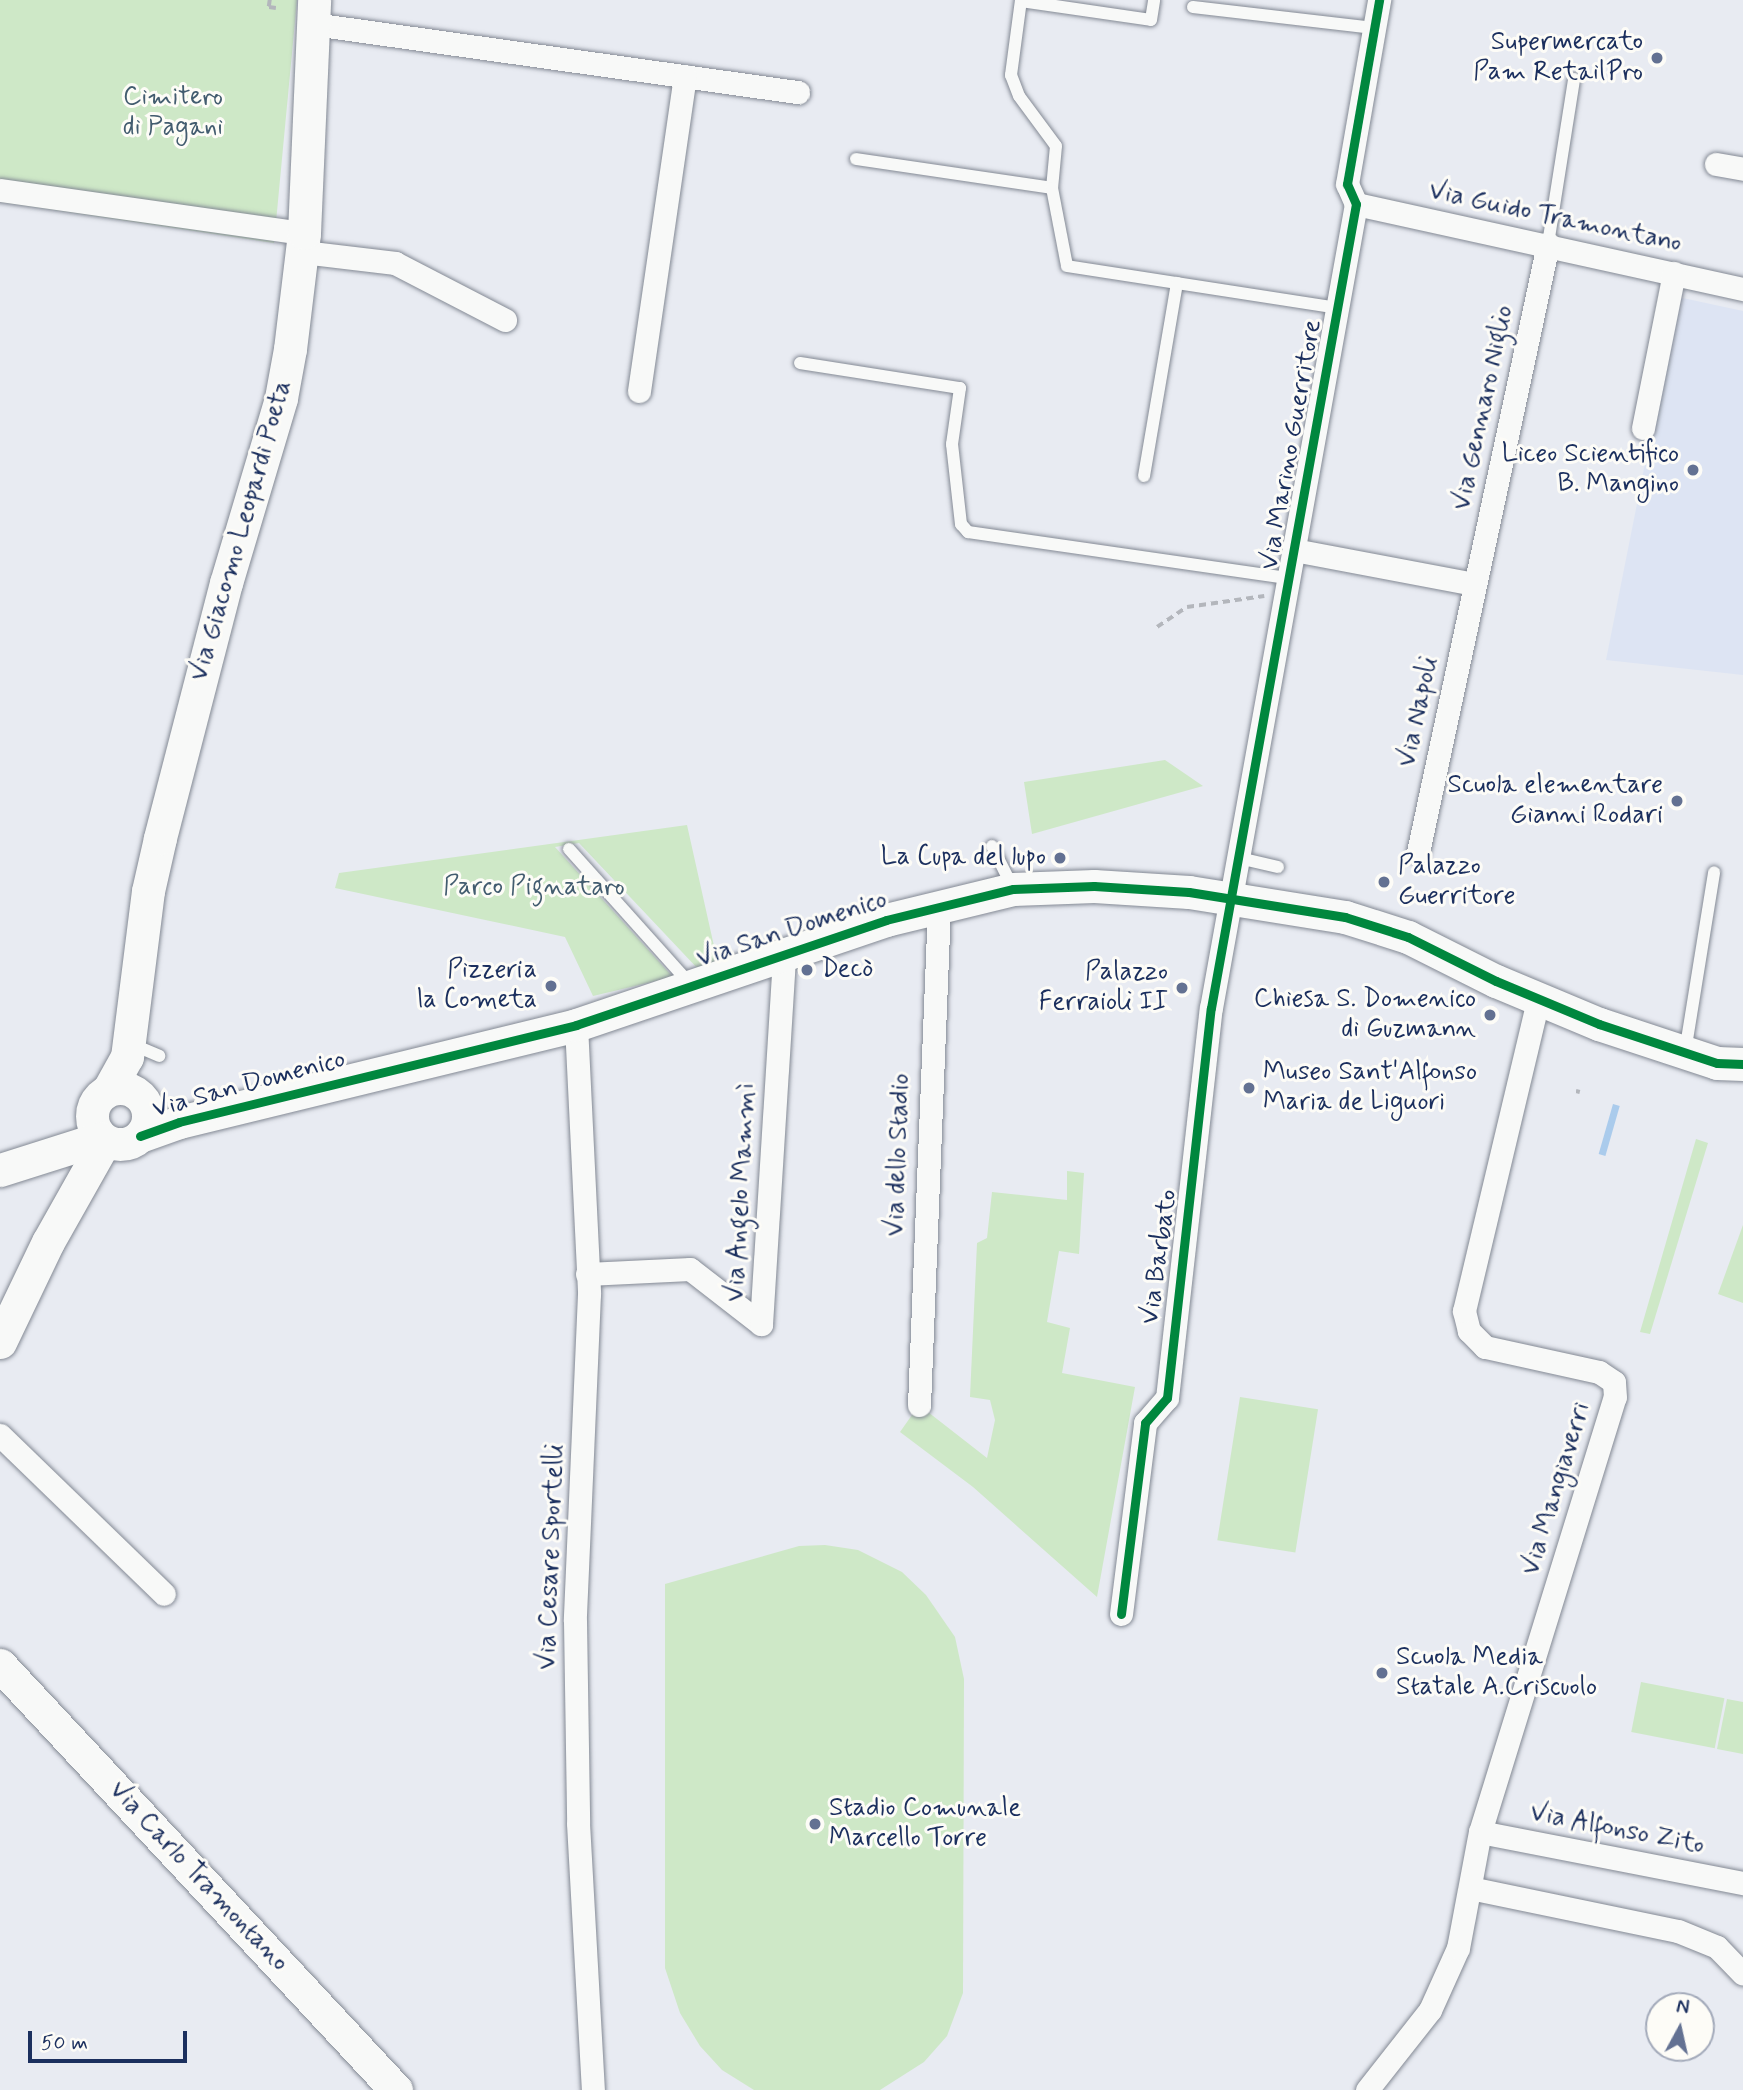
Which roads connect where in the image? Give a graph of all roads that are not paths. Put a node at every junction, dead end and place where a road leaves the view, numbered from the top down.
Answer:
1 (1154, 0) edge
2 (1379, 0) edge
3 (1021, 1) edge
4 (1193, 6) dead end
5 (314, 12) edge
6 (1374, 28) junction
7 (684, 76) junction
8 (1574, 79) dead end
9 (798, 92) dead end
10 (856, 159) dead end
11 (1716, 164) dead end
12 (1743, 169) edge
13 (1052, 188) junction
14 (0, 190) edge
15 (1356, 204) junction
16 (303, 243) junction
17 (1548, 244) junction
18 (1674, 273) junction
19 (1177, 283) junction
20 (1743, 289) edge
21 (1338, 308) junction
22 (505, 320) dead end
23 (800, 363) dead end
24 (639, 391) dead end
25 (1643, 428) dead end
26 (1144, 476) dead end
27 (1294, 550) junction
28 (1474, 584) junction
29 (1283, 585) junction
30 (992, 846) dead end
31 (569, 849) dead end
32 (1418, 852) dead end
33 (1239, 858) junction
34 (1278, 867) dead end
35 (1714, 872) dead end
36 (1013, 889) junction
37 (1231, 899) junction
38 (939, 907) junction
39 (784, 957) junction
40 (691, 985) junction
41 (1538, 1000) junction
42 (576, 1025) junction
43 (1685, 1053) junction
44 (1743, 1064) edge
45 (119, 1121) junction
46 (9, 1166) edge
47 (587, 1274) junction
48 (0, 1342) edge
49 (919, 1405) dead end
50 (0, 1435) edge
51 (164, 1594) dead end
52 (1121, 1614) dead end
53 (0, 1665) edge
54 (1480, 1832) junction
55 (1743, 1883) edge
56 (1469, 1888) junction
57 (1742, 1969) edge
58 (396, 2090) edge
59 (593, 2090) edge
60 (1367, 2090) edge

1 - 3 lane
2 - 6 street, Via Marino Guerritore
3 - 13 lane
4 - 6 lane
5 - 7 street
5 - 16 street, Via Giacomo Leopardi Poeta
6 - 15 street, Via Marino Guerritore
7 - 9 street
7 - 24 street
8 - 17 lane
10 - 13 lane
11 - 12 street
13 - 19 lane
14 - 16 street
15 - 17 street, Via Guido Tramontano
15 - 21 street, Via Marino Guerritore
16 - 22 street
16 - 45 street, Via Giacomo Leopardi Poeta
17 - 18 street, Via Guido Tramontano
17 - 28 street, Via Gennaro Niglio
18 - 20 street, Via Guido Tramontano
18 - 25 street
19 - 21 lane
19 - 26 lane
21 - 27 street, Via Marino Guerritore
23 - 29 lane
27 - 28 street
27 - 29 street, Via Marino Guerritore
28 - 32 street, Via Napoli
29 - 33 street, Via Marino Guerritore
30 - 36 lane
31 - 40 lane
33 - 34 lane
33 - 37 street, Via Marino Guerritore
35 - 43 lane
36 - 37 street, Via San Domenico
36 - 38 street, Via San Domenico
37 - 41 street, Via San Domenico
37 - 52 street, Via Barbato
38 - 39 street, Via San Domenico
38 - 49 street, Via dello Stadio
39 - 40 street, Via San Domenico
39 - 47 street, Via Angelo Mammì
40 - 42 street, Via San Domenico
41 - 43 street, Via San Domenico
41 - 54 street, Via Mangiaverri
42 - 45 street, Via San Domenico
42 - 47 street, Via Cesare Sportelli
43 - 44 street, Via San Domenico
45 - 46 street, Via San Domenico
45 - 48 street
47 - 59 street, Via Cesare Sportelli
50 - 51 street
53 - 58 street, Via Carlo Tramontano
54 - 55 street, Via Alfonso Zito
54 - 56 street, Via Mangiaverri
56 - 57 street
56 - 60 street, Via Mangiaverri

